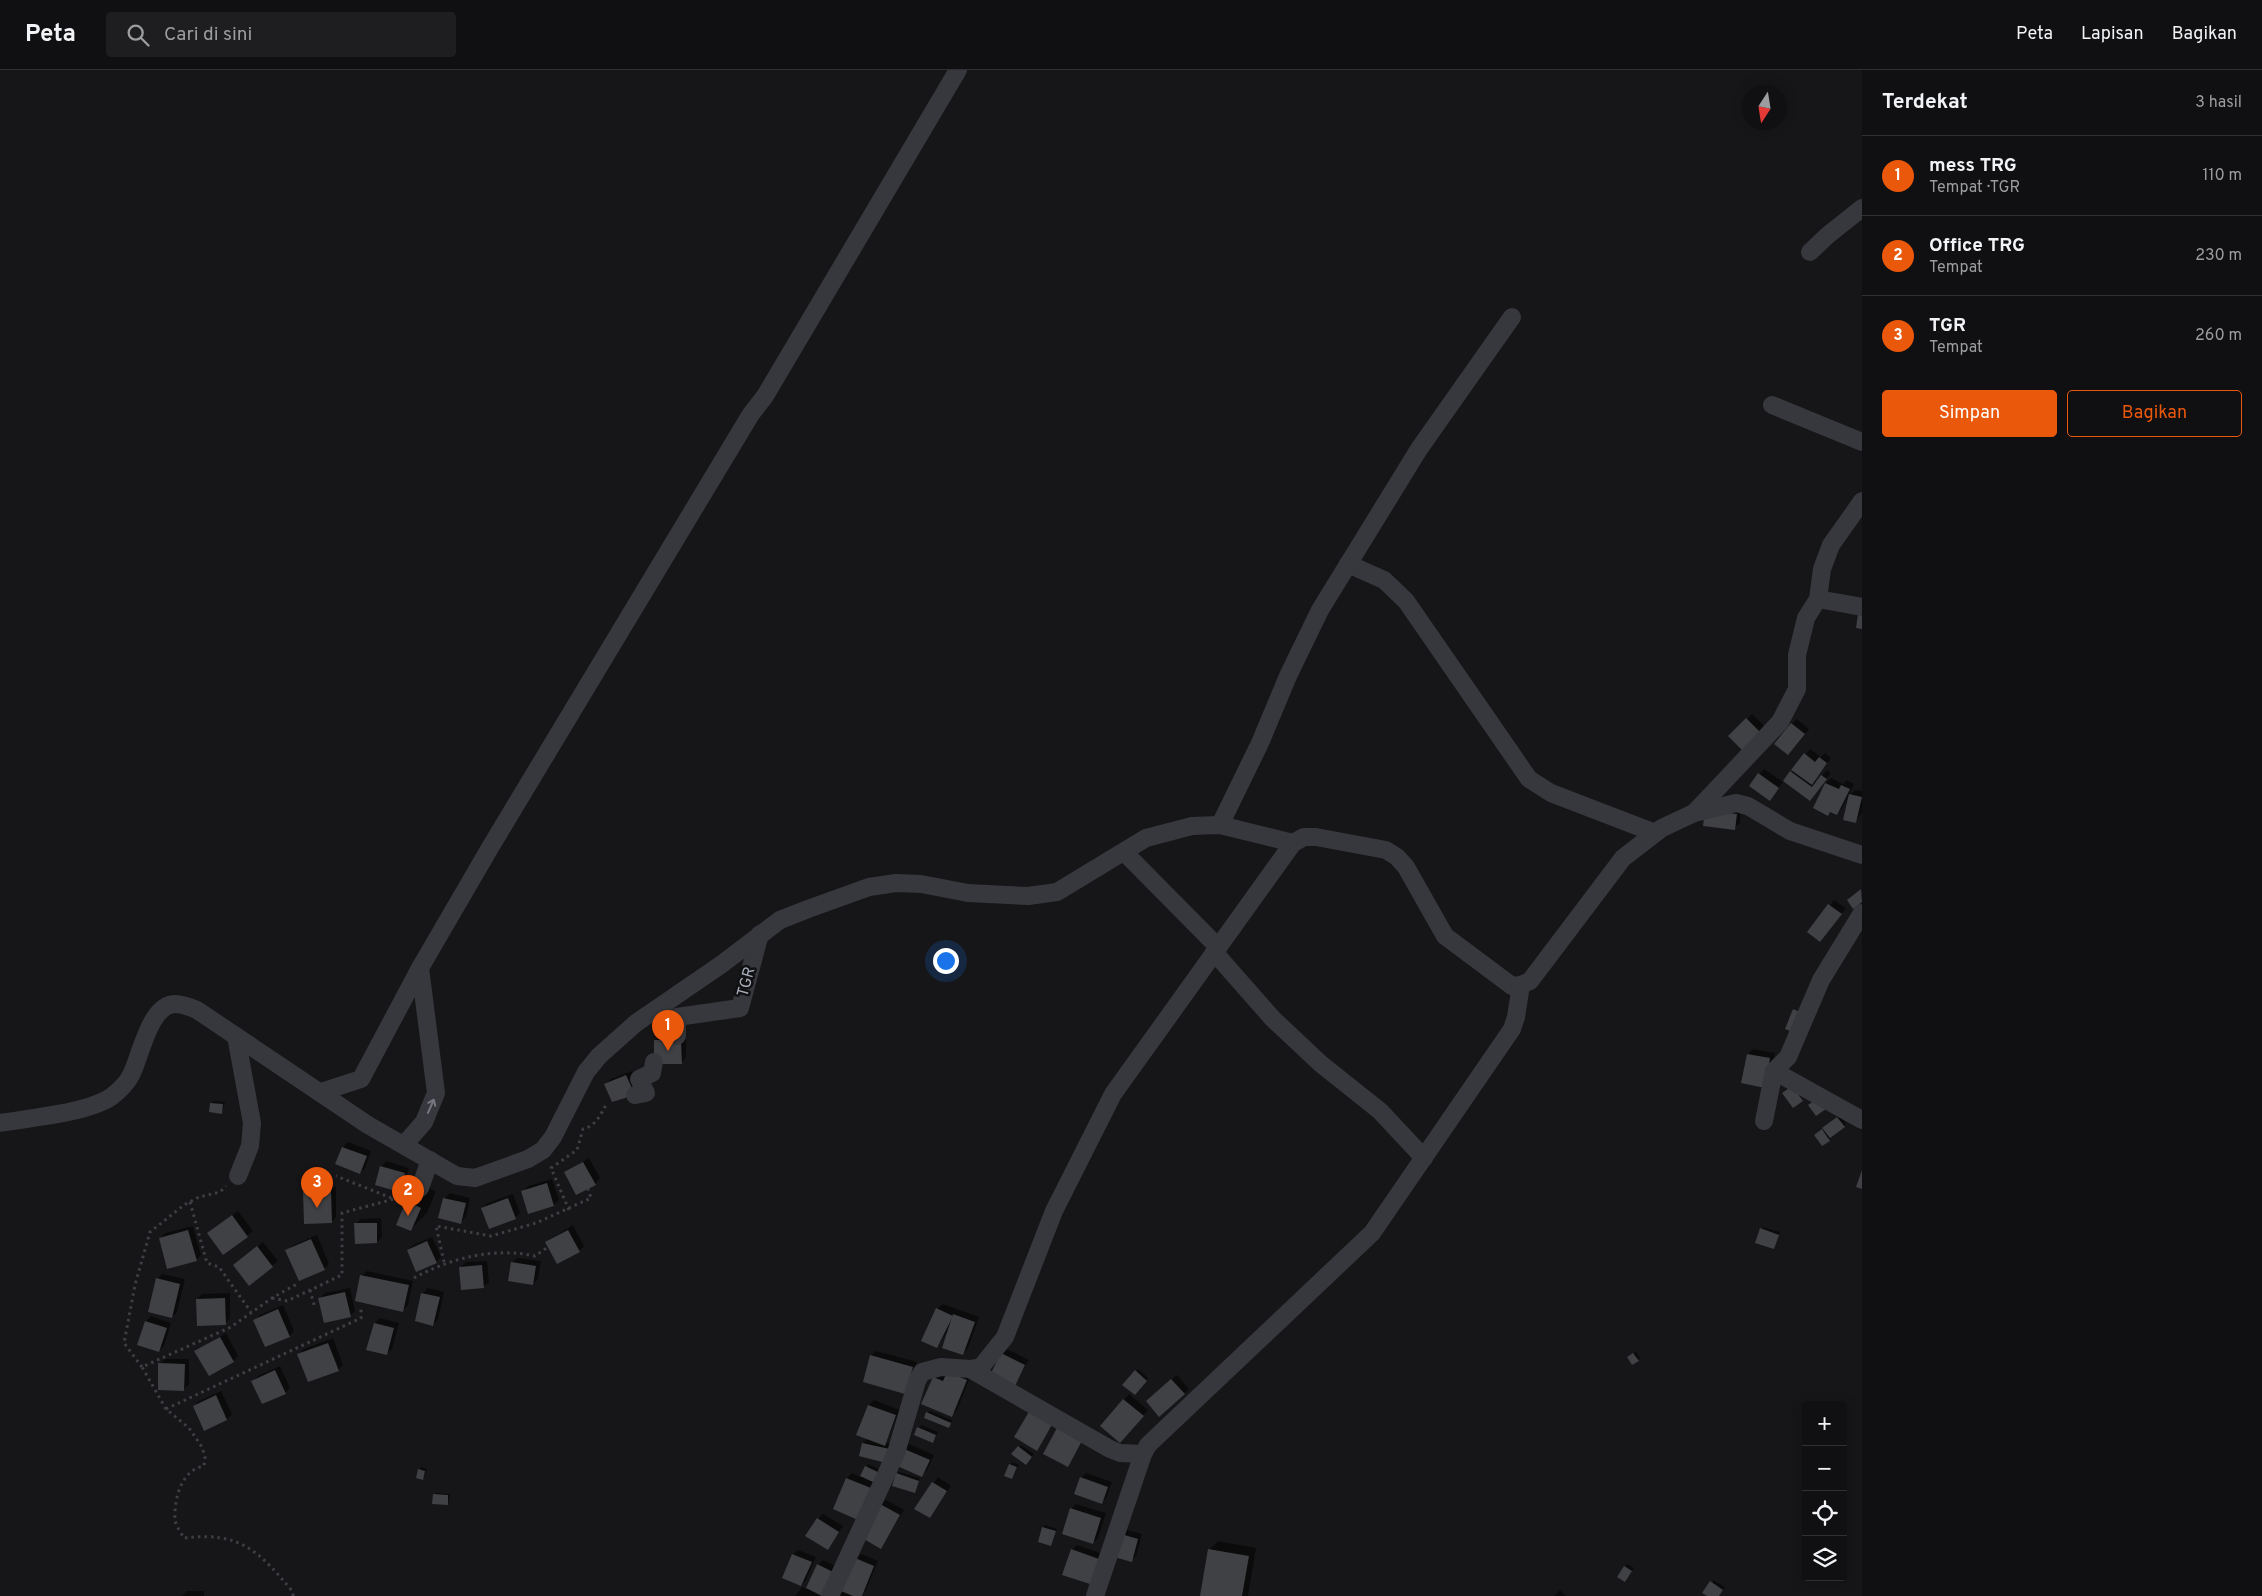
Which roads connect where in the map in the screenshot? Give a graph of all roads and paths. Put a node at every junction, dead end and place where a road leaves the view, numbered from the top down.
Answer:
1 (958, 70) edge
2 (1862, 208) edge
3 (1810, 252) dead end
4 (1512, 317) dead end
5 (1772, 405) dead end
6 (1862, 442) edge
7 (1862, 501) edge
8 (1348, 564) junction
9 (1818, 599) junction
10 (1862, 607) edge
11 (1694, 813) junction
12 (1220, 825) junction
13 (1655, 833) junction
14 (1293, 843) junction
15 (1124, 852) junction
16 (1862, 856) edge
17 (1862, 913) edge
18 (760, 934) junction
19 (1216, 950) junction
20 (420, 968) junction
21 (1521, 985) junction
22 (236, 1036) junction
23 (677, 1036) dead end
24 (654, 1062) dead end
25 (1774, 1071) junction
26 (320, 1092) junction
27 (635, 1094) dead end
28 (607, 1103) dead end
29 (1862, 1120) edge
30 (1764, 1121) dead end
31 (0, 1123) edge
32 (404, 1146) junction
33 (1424, 1158) junction
34 (430, 1160) junction
35 (238, 1176) joint
36 (336, 1176) dead end
37 (420, 1188) dead end
38 (588, 1188) dead end
39 (190, 1202) junction
40 (569, 1210) junction
41 (548, 1247) dead end
42 (444, 1262) junction
43 (414, 1278) dead end
44 (297, 1284) dead end
45 (310, 1290) junction
46 (272, 1298) junction
47 (315, 1308) dead end
48 (361, 1308) dead end
49 (251, 1312) junction
50 (142, 1367) junction
51 (970, 1370) junction
52 (166, 1409) junction
53 (1143, 1454) junction
54 (294, 1596) edge
55 (830, 1596) edge
56 (1095, 1596) edge

1 - 20 street
2 - 3 street
4 - 8 street
5 - 6 street
7 - 9 street
8 - 12 street
8 - 13 street
9 - 10 street
9 - 11 street
11 - 13 street
11 - 16 street
12 - 14 street
12 - 15 street
13 - 21 street
14 - 19 street
14 - 21 street
15 - 18 street
15 - 19 street
17 - 25 street
18 - 23 street, TGR
18 - 34 street
19 - 33 street
19 - 51 street
20 - 26 street
32 -> 20 street
21 - 33 street
22 - 26 street
22 - 31 street
22 - 35 street
24 - 27 street
25 - 29 street
25 - 30 street
26 - 32 street
28 - 40 path
32 - 34 street
33 - 53 street
34 - 37 street
35 - 39 path
36 - 45 path
38 - 40 path
39 - 49 path
39 - 50 path
40 - 42 path
41 - 42 path
42 - 43 path
44 - 46 path
45 - 46 path
45 - 47 path
46 - 49 path
48 - 52 path
49 - 50 path
50 - 52 path
51 - 53 street
51 - 55 street
52 - 54 path
53 - 56 street

